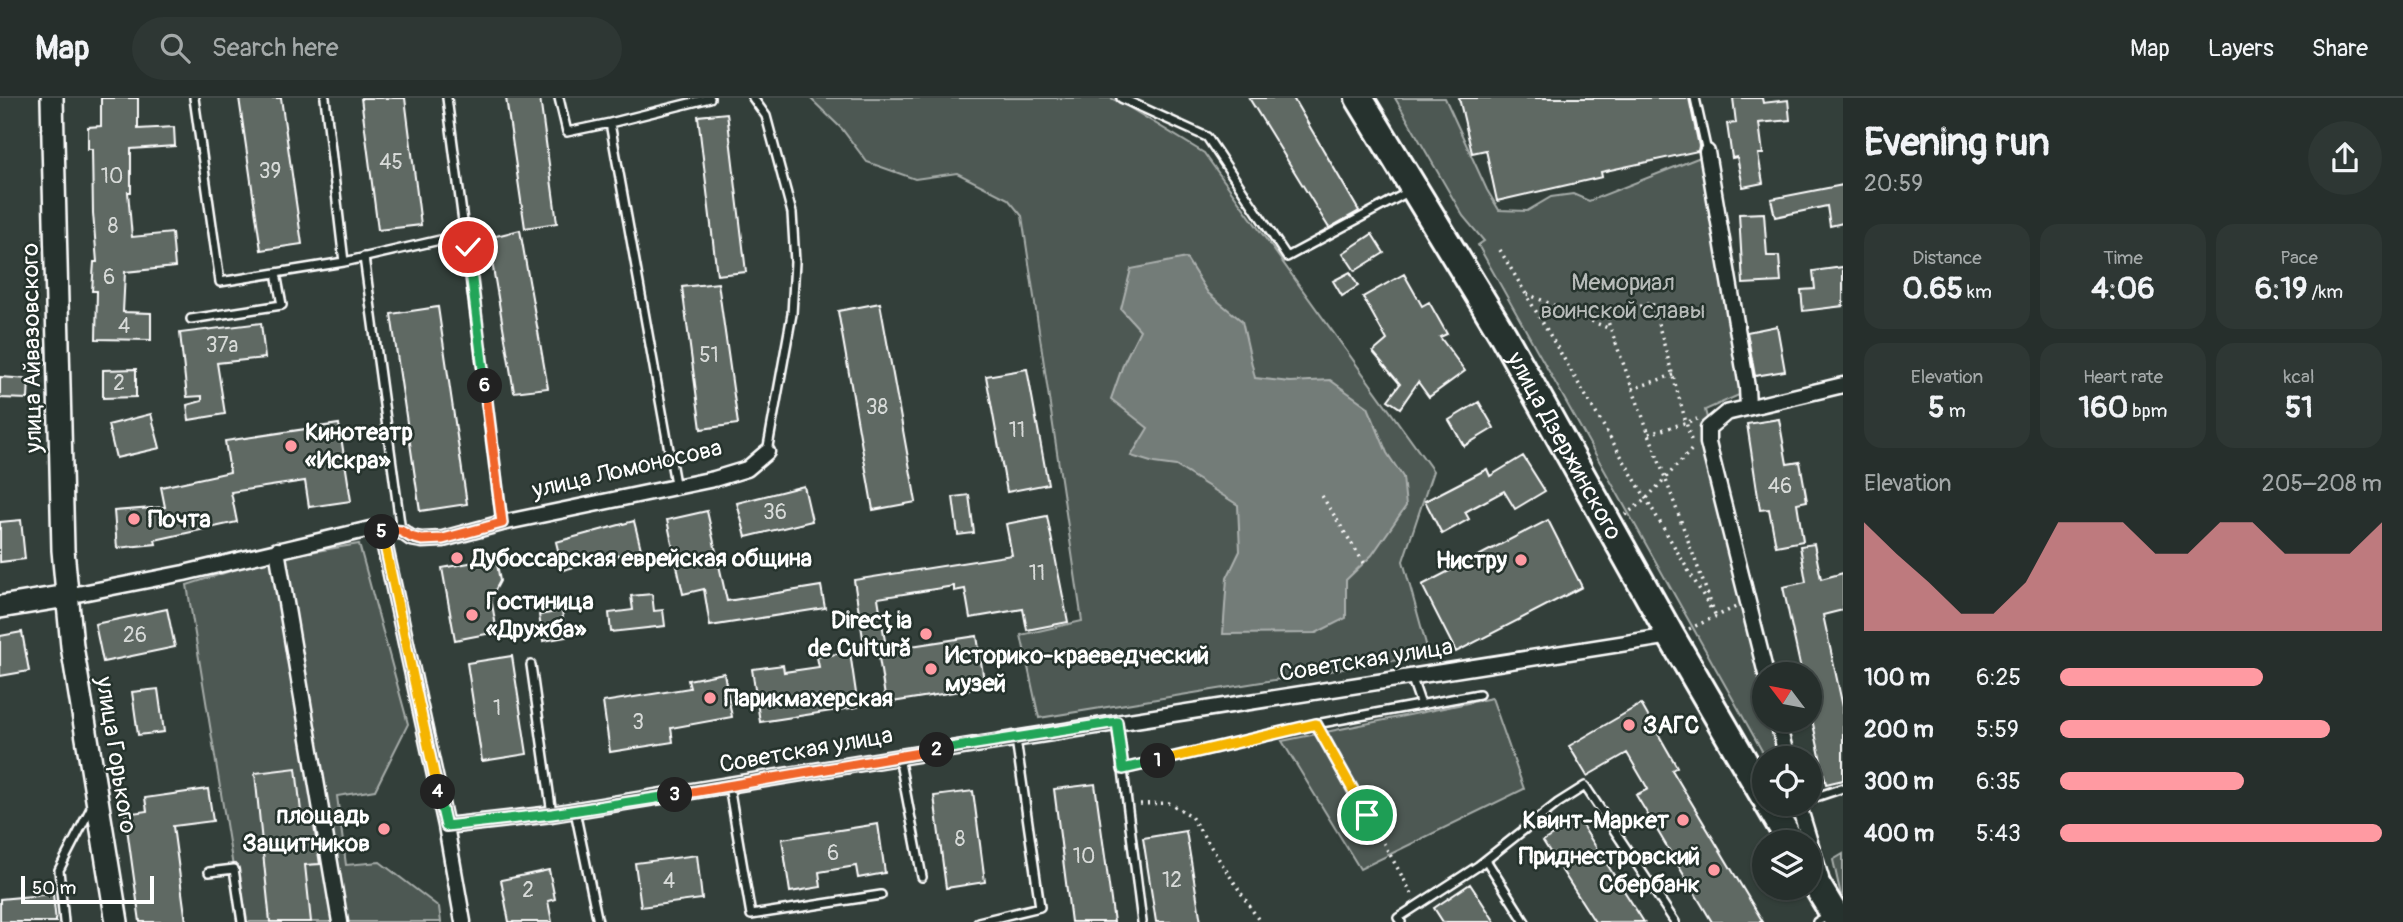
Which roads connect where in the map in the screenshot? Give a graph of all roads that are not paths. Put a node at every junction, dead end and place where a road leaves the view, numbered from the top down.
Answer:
1 (52, 98) edge
2 (194, 98) edge
3 (325, 98) edge
4 (447, 98) edge
5 (559, 98) edge
6 (710, 98) edge
7 (753, 98) edge
8 (1121, 98) edge
9 (1359, 98) edge
10 (1695, 98) edge
11 (610, 123) junction
12 (1707, 152) joint
13 (1413, 189) junction
14 (466, 234) junction
15 (365, 257) junction
16 (344, 262) junction
17 (276, 273) junction
18 (191, 319) dead end
19 (1843, 385) edge
20 (1748, 407) junction
21 (767, 452) joint
22 (676, 489) junction
23 (502, 523) junction
24 (381, 529) junction
25 (401, 531) junction
26 (277, 550) junction
27 (67, 596) junction
28 (0, 607) edge
29 (1671, 636) junction
30 (1763, 662) edge
31 (531, 665) dead end
32 (1411, 676) junction
33 (1479, 694) dead end
34 (1421, 705) junction
35 (1117, 722) junction
36 (1016, 738) junction
37 (899, 757) junction
38 (1123, 769) junction
39 (1752, 775) edge
40 (729, 786) junction
41 (1843, 788) edge
42 (1822, 795) edge
43 (96, 799) junction
44 (575, 811) junction
45 (552, 814) junction
46 (1802, 816) edge
47 (446, 826) junction
48 (1486, 860) junction
49 (209, 872) dead end
50 (922, 877) dead end
51 (881, 895) dead end
52 (1822, 900) edge
53 (1830, 919) edge
54 (64, 922) edge
55 (117, 922) edge
56 (242, 922) edge
57 (340, 922) edge
58 (463, 922) edge
59 (598, 922) edge
60 (978, 922) edge
61 (1142, 922) edge
62 (1401, 922) edge
63 (1525, 922) edge
64 (1675, 922) edge

1 - 27 street, улица Айвазовского
2 - 17 lane
3 - 16 lane
4 - 14 lane
5 - 11 lane
6 - 11 lane
7 - 21 lane
8 - 13 lane
9 - 13 highway, улица Дзержинского
10 - 12 lane
11 - 22 lane
12 - 20 street
13 - 29 highway, улица Дзержинского
14 - 15 lane
14 - 23 lane
15 - 16 lane
15 - 25 lane
16 - 17 lane
17 - 18 lane
19 - 20 street
20 - 30 street
21 - 22 street, улица Ломоносова
22 - 23 street, улица Ломоносова
23 - 25 street, улица Ломоносова
24 - 25 street, улица Ломоносова
24 - 26 street, улица Ломоносова
24 - 47 street
26 - 27 street, улица Ломоносова
26 - 57 street
27 - 28 street, улица Ломоносова
27 - 43 street, улица Горького
29 - 32 street, Советская улица
29 - 39 highway, улица Дзержинского
31 - 45 lane
32 - 34 lane
32 - 35 street, Советская улица
33 - 34 lane
34 - 38 lane
35 - 36 street, Советская улица
35 - 38 lane
36 - 37 street, Советская улица
36 - 60 lane
37 - 40 street, Советская улица
37 - 50 lane
38 - 61 lane
40 - 44 street, Советская улица
40 - 51 lane
41 - 42 lane
43 - 54 lane
43 - 55 street, улица Горького
44 - 45 street, Советская улица
44 - 59 lane
45 - 47 street, Советская улица
46 - 53 street
47 - 58 street
48 - 62 lane
48 - 63 lane
48 - 64 lane
49 - 56 lane
52 - 53 highway

